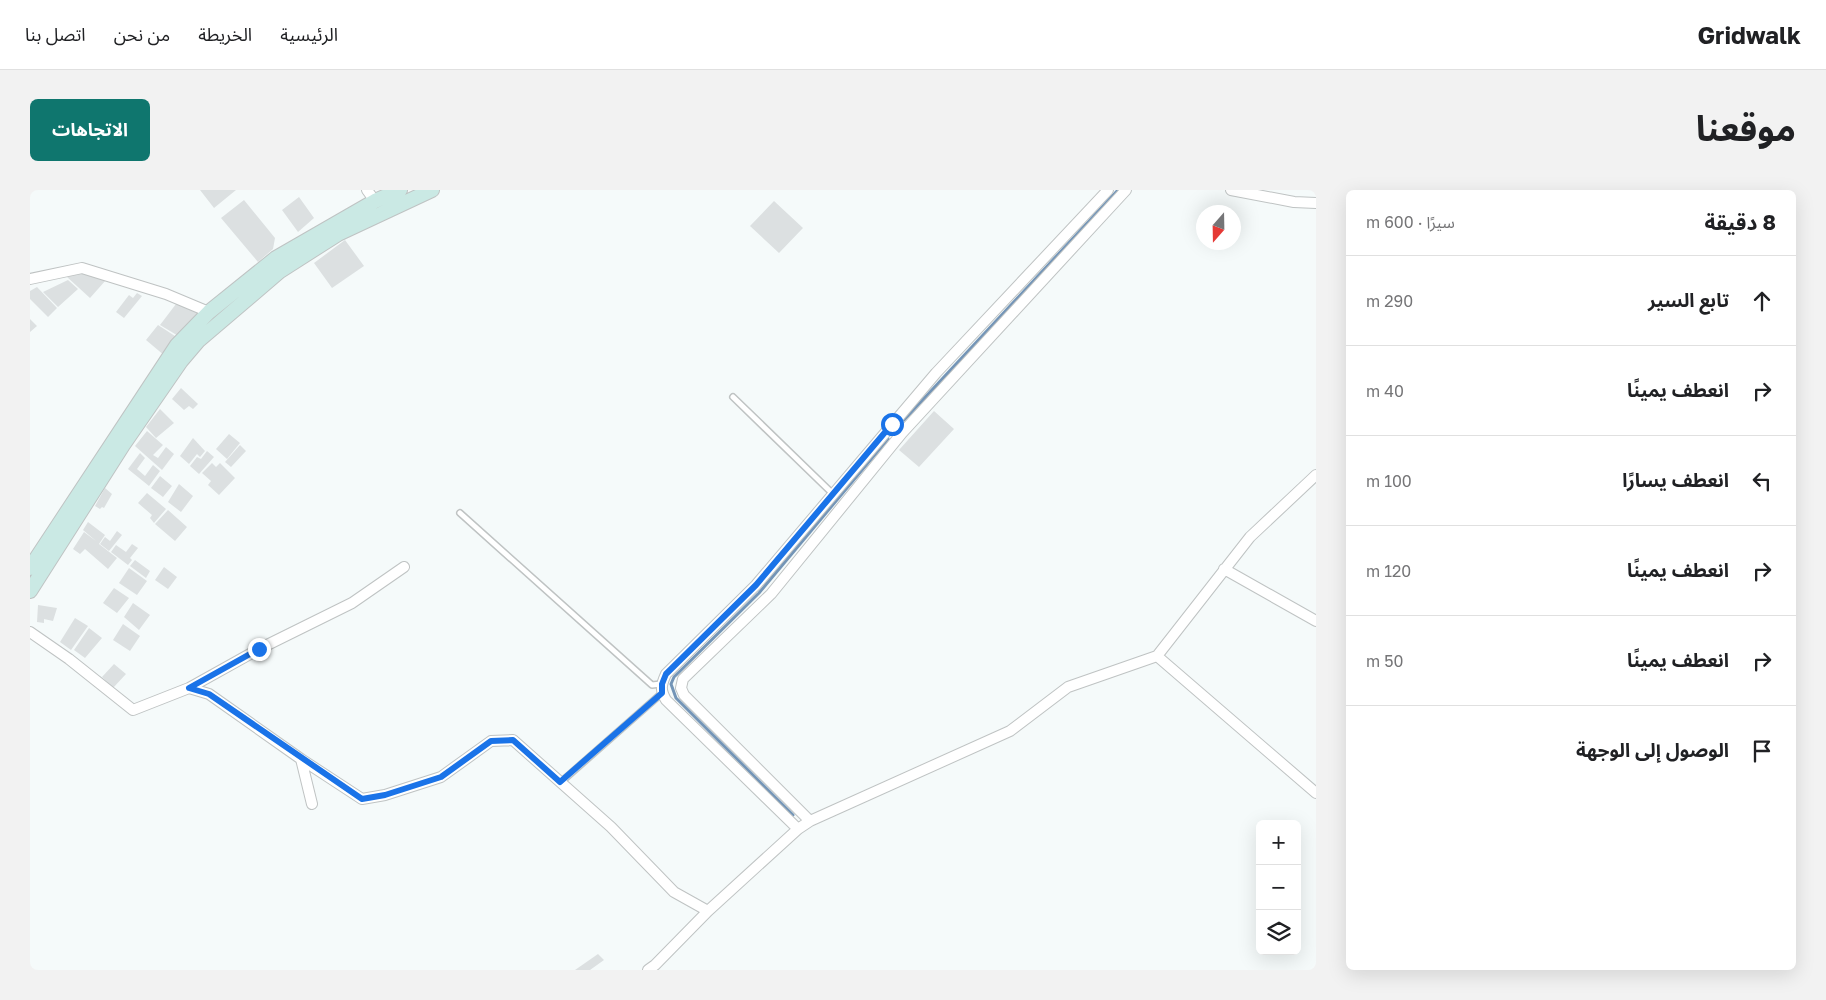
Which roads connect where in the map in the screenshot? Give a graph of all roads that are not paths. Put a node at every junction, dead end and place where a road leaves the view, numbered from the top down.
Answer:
1 (400, 190) edge
2 (432, 190) edge
3 (1108, 190) edge
4 (1126, 190) edge
5 (1231, 190) edge
6 (371, 196) edge
7 (1316, 203) edge
8 (30, 280) edge
9 (208, 312) junction
10 (733, 397) dead end
11 (892, 424) junction
12 (902, 433) junction
13 (1316, 475) edge
14 (833, 494) junction
15 (460, 513) dead end
16 (404, 567) dead end
17 (30, 568) edge
18 (1224, 569) junction
19 (30, 591) edge
20 (1316, 621) edge
21 (30, 632) edge
22 (1157, 656) junction
23 (189, 688) junction
24 (662, 689) junction
25 (301, 759) junction
26 (560, 782) junction
27 (1316, 794) edge
28 (312, 804) dead end
29 (810, 821) junction
30 (798, 829) junction
31 (708, 911) junction
32 (648, 970) edge

1 - 6 main road
2 - 19 main road
3 - 11 street
4 - 12 street
5 - 7 street
6 - 9 main road
8 - 9 street
9 - 17 main road
10 - 14 lane
11 - 12 street
11 - 14 street
12 - 29 street
13 - 18 street
14 - 24 street
15 - 24 lane
16 - 23 street
18 - 20 street
18 - 22 street
21 - 23 street
22 - 27 street
22 - 29 street
23 - 25 street
24 - 26 lane
24 - 30 street
25 - 26 street
25 - 28 street
26 - 31 street
29 - 30 street
30 - 31 street
31 - 32 street

